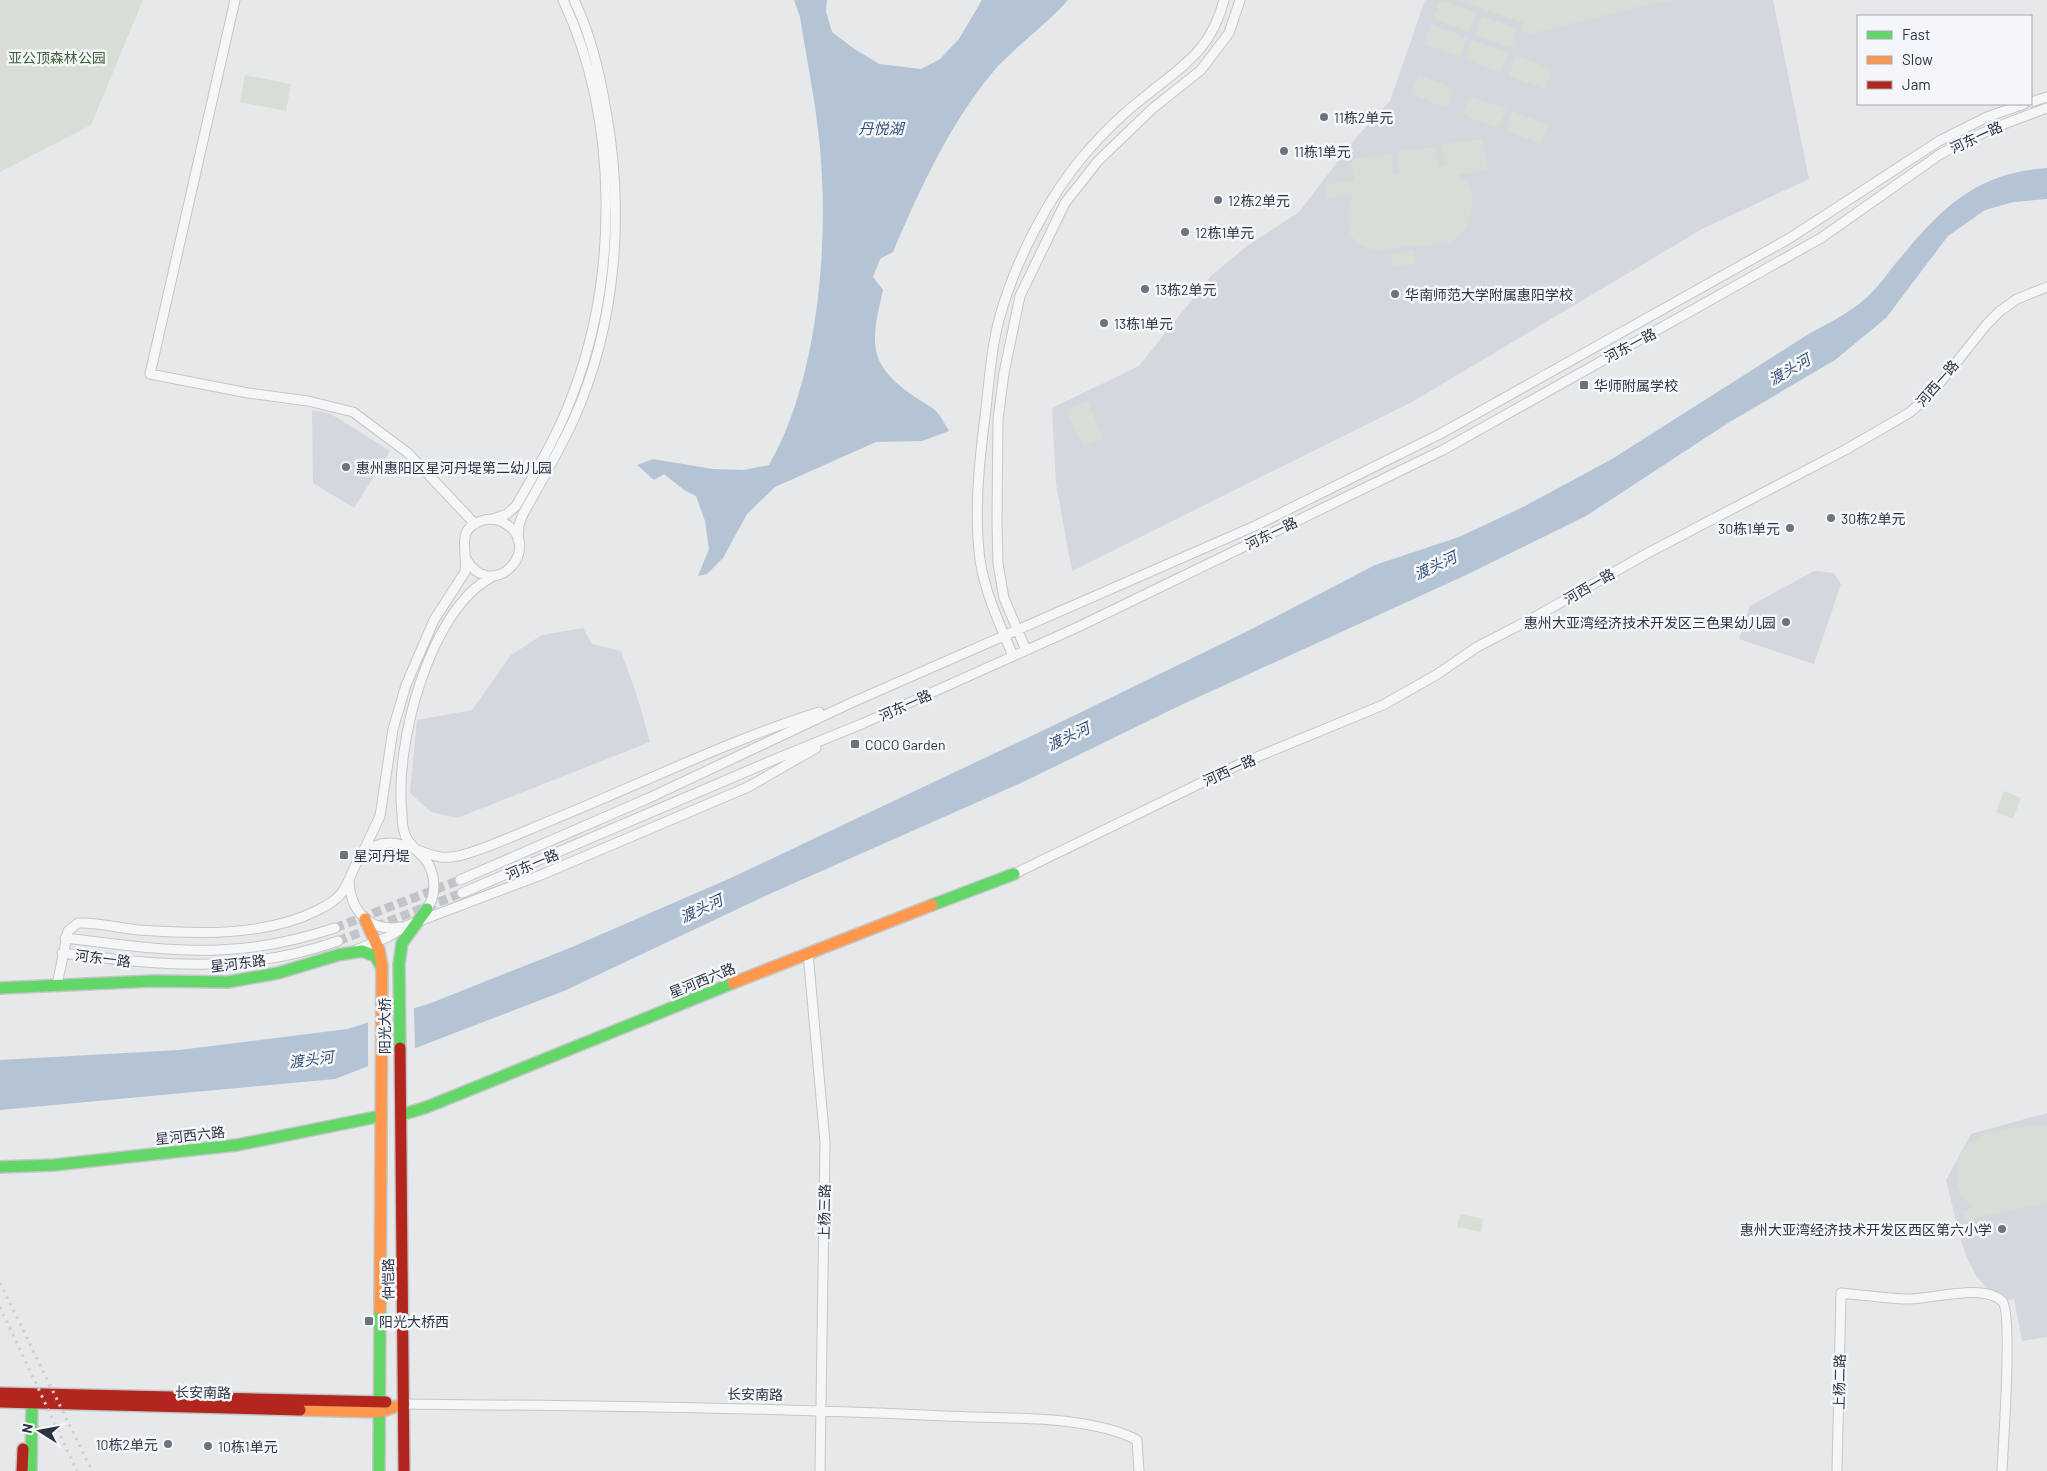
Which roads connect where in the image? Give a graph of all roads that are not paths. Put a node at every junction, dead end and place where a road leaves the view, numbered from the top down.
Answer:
1 (235, 0) edge
2 (563, 0) edge
3 (574, 0) edge
4 (1224, 0) edge
5 (1240, 0) edge
6 (2047, 97) edge
7 (2032, 102) edge
8 (2021, 105) edge
9 (2047, 108) edge
10 (2047, 287) edge
11 (493, 519) junction
12 (475, 524) junction
13 (518, 540) junction
14 (464, 557) junction
15 (494, 576) junction
16 (1017, 629) junction
17 (1004, 634) junction
18 (1026, 650) junction
19 (1013, 656) junction
20 (853, 702) junction
21 (845, 732) junction
22 (414, 849) junction
23 (362, 854) junction
24 (1014, 874) joint
25 (349, 880) junction
26 (460, 880) tunnel mouth
27 (462, 893) tunnel mouth
28 (427, 909) joint
29 (365, 920) junction
30 (411, 924) junction
31 (335, 928) tunnel mouth
32 (65, 938) junction
33 (338, 941) tunnel mouth
34 (376, 943) junction
35 (62, 953) junction
36 (808, 953) junction
37 (338, 955) junction
38 (382, 968) junction
39 (57, 985) junction
40 (0, 988) edge
41 (399, 1087) joint
42 (382, 1088) joint
43 (401, 1115) junction
44 (381, 1116) junction
45 (0, 1167) edge
46 (0, 1393) edge
47 (28, 1400) junction
48 (0, 1402) edge
49 (404, 1404) junction
50 (379, 1406) junction
51 (821, 1410) junction
52 (22, 1471) edge
53 (31, 1471) edge
54 (379, 1471) edge
55 (404, 1471) edge
56 (820, 1471) edge
57 (1139, 1471) edge
58 (1837, 1471) edge
59 (2002, 1471) edge

1 - 12 street
2 - 11 street
3 - 13 street
4 - 17 street
5 - 16 street
6 - 7 street
8 - 16 street, 河东一路
9 - 18 street, 河东一路
10 - 24 street, 河西一路
11 - 12 street
11 - 13 street
12 - 14 street
13 - 15 street
14 - 15 street
14 - 23 street
15 - 22 street
16 - 17 street, 河东一路
16 - 18 street
17 - 19 street
17 - 20 street, 河东一路
18 - 19 street, 河东一路
19 - 21 street, 河东一路
20 - 22 street
20 - 26 street, 河东一路
21 - 27 street, 河东一路
21 - 30 street
22 - 23 street
22 - 28 street
23 - 25 street
24 - 36 street, 星河西六路
25 - 29 street
25 - 32 street
28 - 30 street
29 - 30 street
29 - 34 street
30 - 34 street
30 - 41 street, 阳光大桥
31 - 32 street, 河东一路
32 - 35 street, 河东一路
33 - 35 street, 河东一路
34 - 37 street
34 - 38 street
35 - 39 street
36 - 43 street, 星河西六路
36 - 51 street, 上杨三路
37 - 38 street, 星河东路
37 - 39 street, 星河东路
38 - 42 street, 阳光大桥
39 - 40 street, 星河东路
41 - 43 street, 仲恺路
42 - 44 street, 仲恺路
43 - 49 street, 仲恺路
44 - 45 street, 星河西六路
44 - 50 street, 仲恺路
46 - 47 street, 长安南路
47 - 48 street, 长安南路
47 - 50 street, 长安南路
47 - 52 street
47 - 53 street
49 - 50 street, 长安南路
49 - 51 street, 长安南路
49 - 55 street, 仲恺路
50 - 54 street, 仲恺路
51 - 56 street, 上杨三路
51 - 57 street, 长安南路
58 - 59 street, 上杨二路

